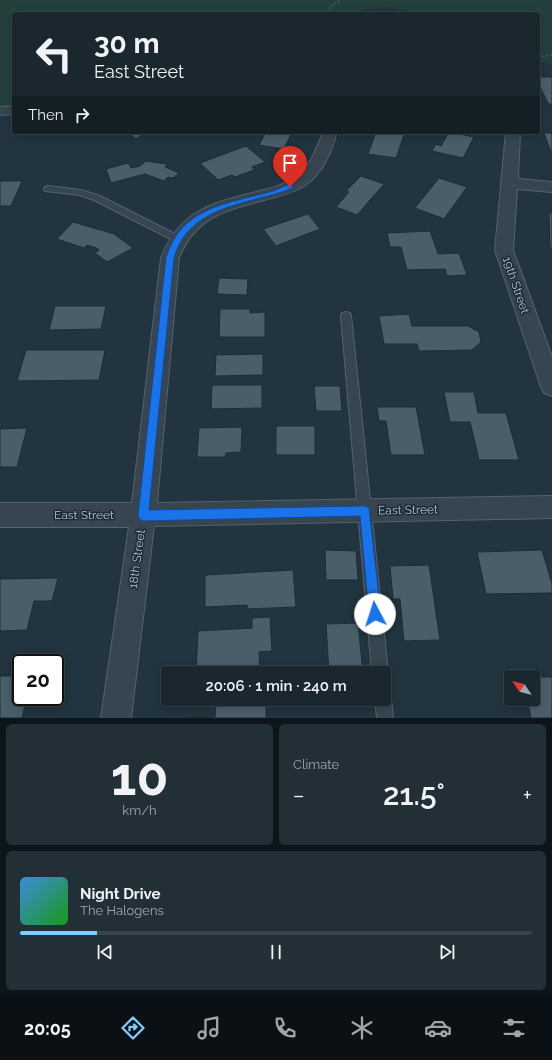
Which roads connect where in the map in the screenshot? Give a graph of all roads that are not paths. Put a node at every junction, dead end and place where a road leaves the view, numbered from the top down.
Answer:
1 (12, 110) edge
2 (0, 111) edge
3 (329, 134) edge
4 (513, 134) edge
5 (510, 183) junction
6 (552, 187) edge
7 (48, 189) dead end
8 (178, 239) junction
9 (346, 316) dead end
10 (552, 387) edge
11 (552, 507) edge
12 (365, 511) junction
13 (0, 515) edge
14 (143, 516) junction
15 (379, 666) edge
16 (384, 706) edge
17 (116, 718) edge
18 (385, 718) edge

1 - 2 street
3 - 8 street, 18th Street
4 - 5 street, 19th Street
5 - 6 street
5 - 10 street, 19th Street
7 - 8 lane
8 - 14 street, 18th Street
9 - 12 lane
11 - 12 street, East Street
12 - 14 street, East Street
12 - 15 lane
13 - 14 street, East Street
14 - 17 street, 18th Street
16 - 18 lane

